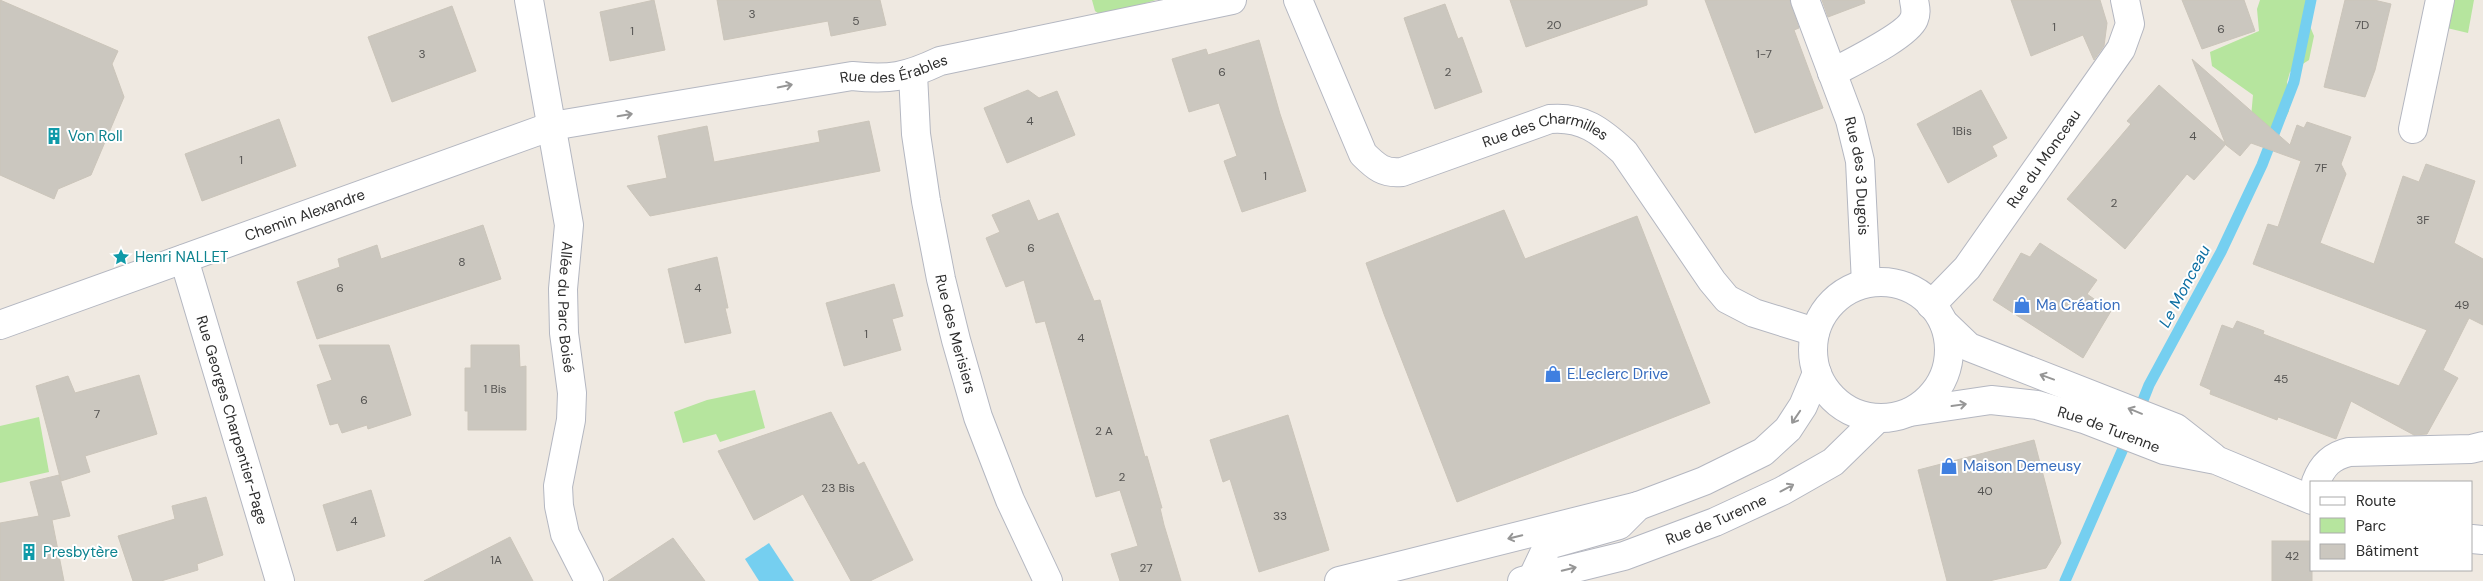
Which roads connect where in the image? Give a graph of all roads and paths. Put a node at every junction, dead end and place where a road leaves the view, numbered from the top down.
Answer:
1 (529, 0) edge
2 (1232, 0) edge
3 (1298, 0) edge
4 (1805, 0) edge
5 (1914, 0) edge
6 (2125, 0) edge
7 (2440, 0) edge
8 (1832, 73) junction
9 (914, 74) junction
10 (552, 126) junction
11 (2413, 129) dead end
12 (184, 259) junction
13 (1866, 284) junction
14 (1937, 314) junction
15 (0, 325) edge
16 (1816, 332) junction
17 (1817, 373) junction
18 (1910, 412) junction
19 (1878, 418) junction
20 (2170, 439) junction
21 (2483, 446) edge
22 (2317, 481) edge
23 (2310, 492) edge
24 (1638, 506) junction
25 (1528, 580) edge
26 (280, 581) edge
27 (589, 581) edge
28 (1048, 581) edge
29 (1339, 581) edge

1 - 10 street, Allée du Parc Boisé
2 - 9 street, Rue des Érables
3 - 16 street, Rue des Charmilles
4 - 8 street, Rue des 3 Dugois
5 - 8 street
6 - 14 street, Rue du Monceau
7 - 11 street
8 - 13 street, Rue des 3 Dugois
10 -> 9 street, Rue des Érables
9 - 28 street, Rue des Merisiers
10 - 12 street, Chemin Alexandre
10 - 27 street, Allée du Parc Boisé
12 - 15 street, Chemin Alexandre
12 - 26 street, Rue Georges Charpentier-Page
13 - 14 street
13 - 16 street
14 - 18 street
20 -> 14 street, Rue de Turenne
16 - 17 street
17 - 19 street
17 -> 24 street, Rue de Turenne
18 - 19 street
18 -> 20 street, Rue de Turenne
25 -> 19 street, Rue de Turenne
20 - 23 street, Rue de Turenne
21 - 22 street
24 - 25 street, Rue de Turenne
24 -> 29 street, Rue de Turenne

